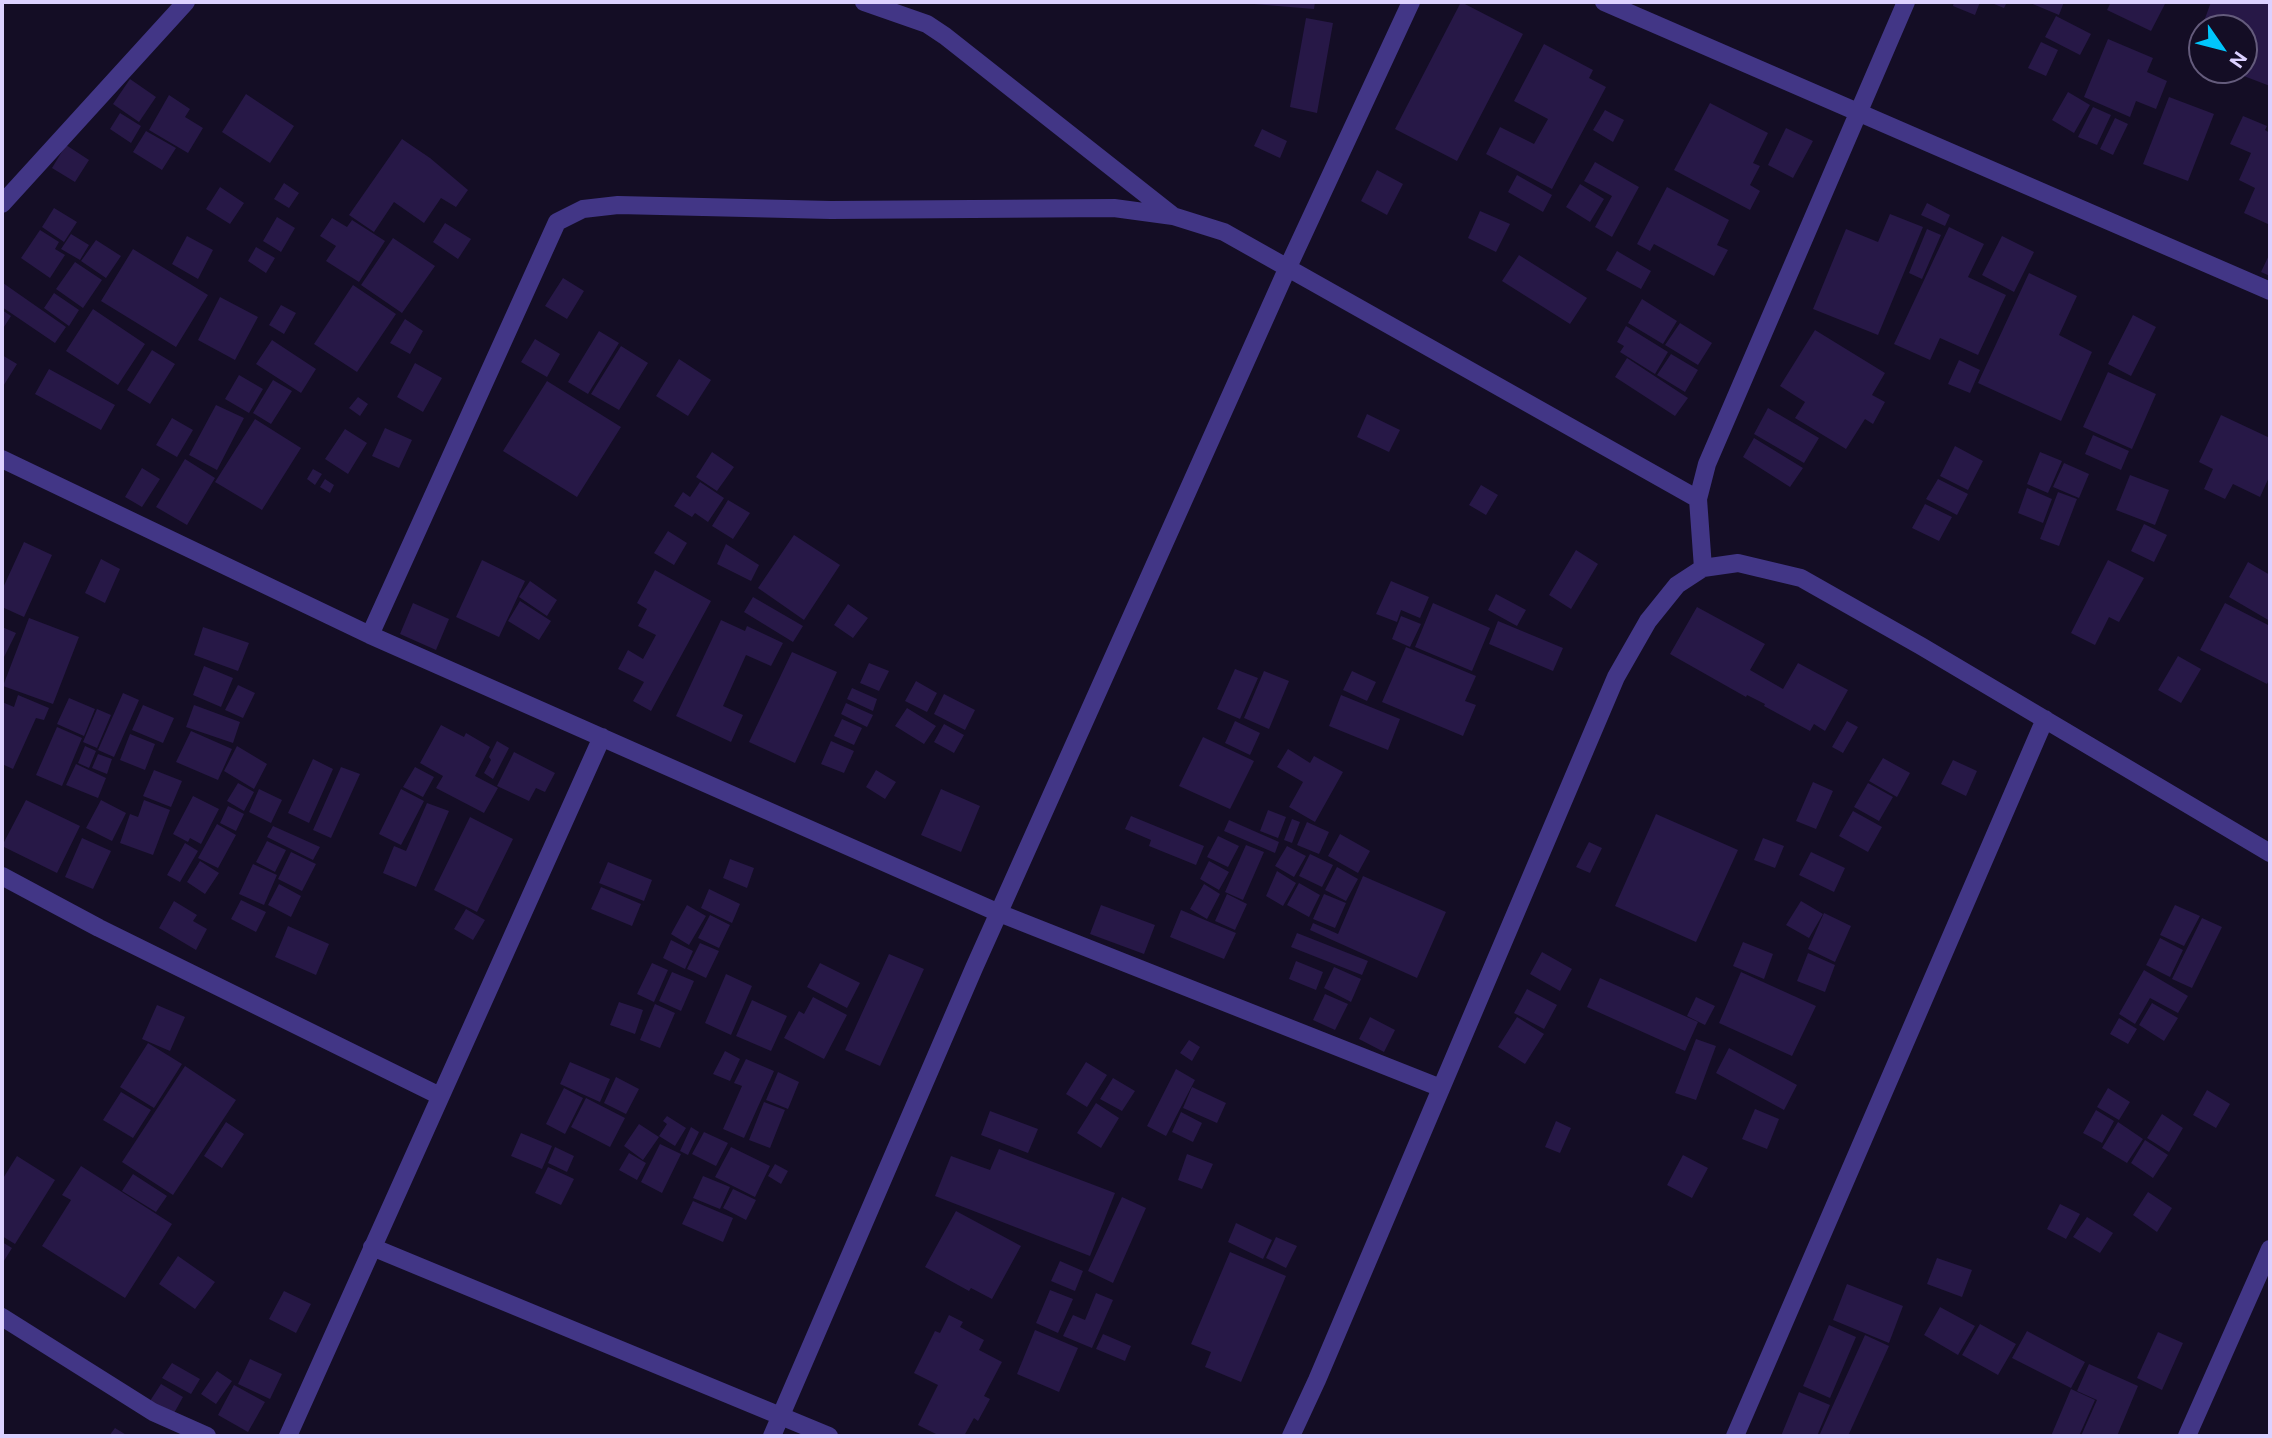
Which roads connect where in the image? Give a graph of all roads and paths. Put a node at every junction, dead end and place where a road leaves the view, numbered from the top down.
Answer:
1 (186, 2) edge
2 (864, 2) edge
3 (1411, 2) edge
4 (1604, 2) edge
5 (1906, 2) edge
6 (1858, 113) junction
7 (2, 204) edge
8 (1173, 216) junction
9 (1288, 267) junction
10 (2270, 291) edge
11 (2, 459) edge
12 (1699, 499) junction
13 (1703, 568) junction
14 (370, 635) junction
15 (2045, 719) junction
16 (602, 737) junction
17 (2270, 853) edge
18 (2, 876) edge
19 (999, 913) junction
20 (1441, 1088) junction
21 (440, 1096) junction
22 (372, 1247) junction
23 (2270, 1249) edge
24 (2, 1317) edge
25 (781, 1416) junction
26 (207, 1436) edge
27 (288, 1436) edge
28 (772, 1436) edge
29 (829, 1436) edge
30 (1291, 1436) edge
31 (1735, 1436) edge
32 (2187, 1436) edge

1 - 7 street
2 - 8 street
3 - 9 street
4 - 6 street
5 - 6 street
6 - 10 street
6 - 12 street
8 - 9 street
8 - 14 street
9 - 12 street
9 - 19 street
11 - 14 street
12 - 13 street
13 - 15 street
13 - 20 street
14 - 16 street
15 - 17 street
15 - 31 street
16 - 19 street
16 - 21 street
18 - 21 street
19 - 20 street
19 - 25 street
20 - 30 street
21 - 22 street
22 - 25 street
22 - 27 street
23 - 32 street
24 - 26 street
25 - 28 street
25 - 29 street

